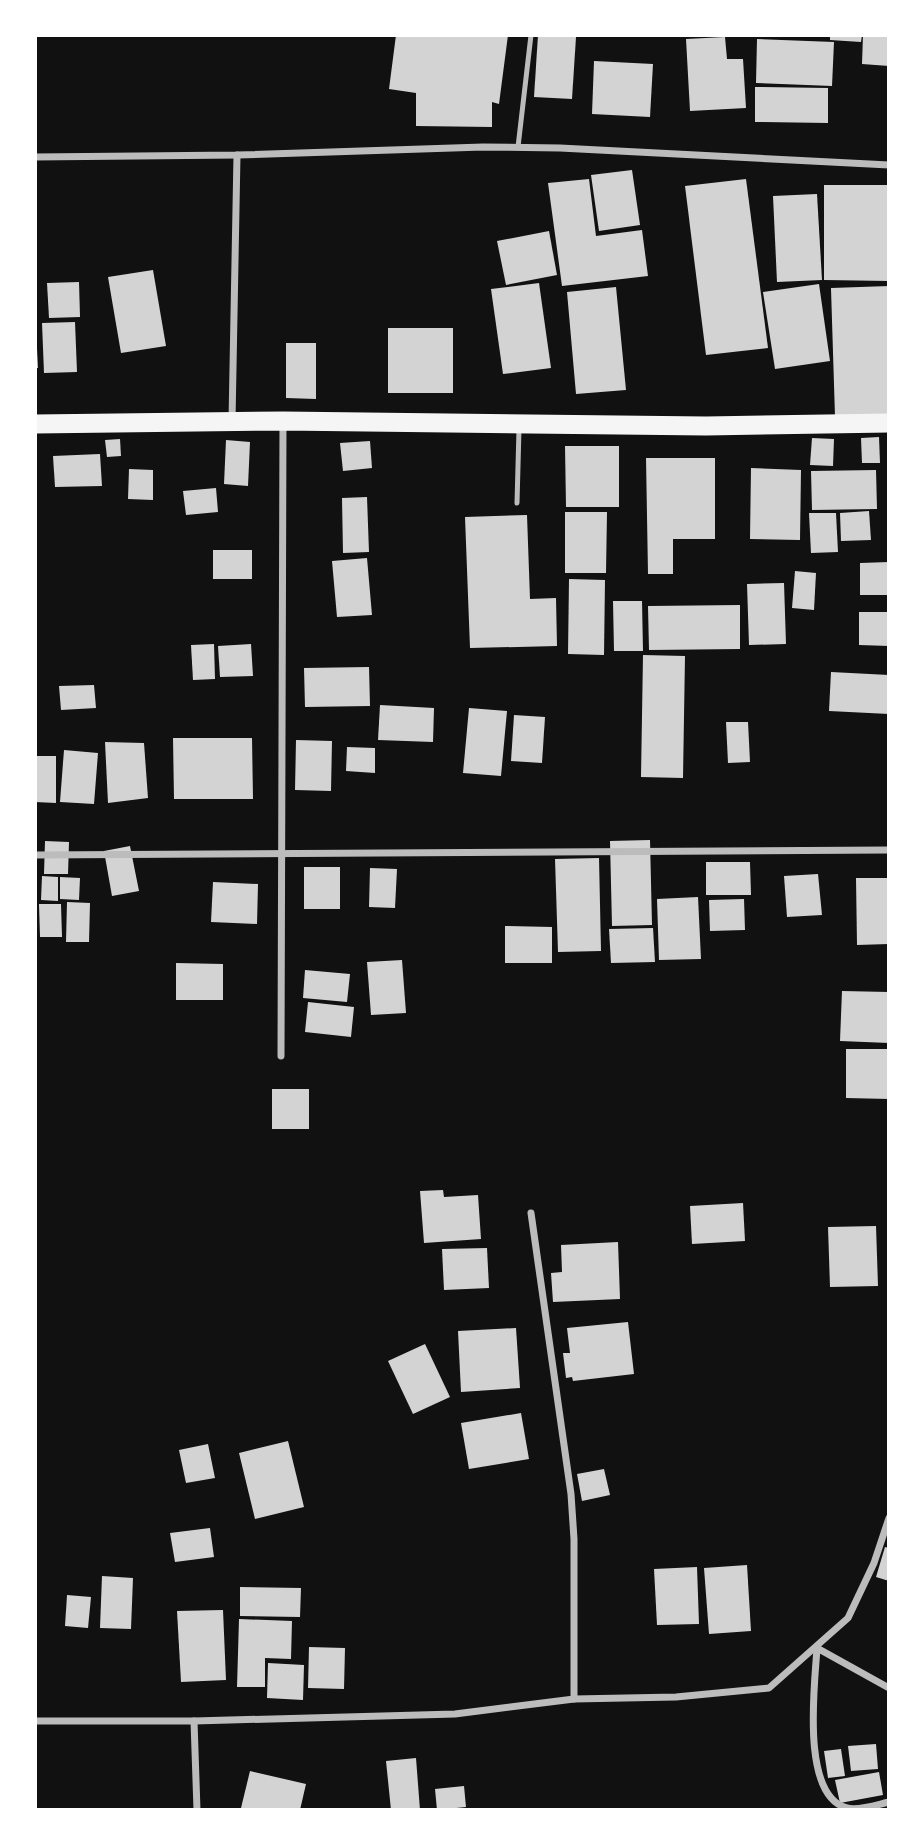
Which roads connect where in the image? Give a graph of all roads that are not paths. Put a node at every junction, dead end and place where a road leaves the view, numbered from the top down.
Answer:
1 (531, 35) edge
2 (518, 147) junction
3 (237, 155) junction
4 (35, 157) edge
5 (889, 165) edge
6 (283, 421) junction
7 (232, 423) junction
8 (520, 423) junction
9 (889, 423) edge
10 (35, 424) edge
11 (517, 503) dead end
12 (889, 850) edge
13 (282, 854) junction
14 (35, 855) edge
15 (281, 1056) dead end
16 (531, 1213) dead end
17 (889, 1518) edge
18 (817, 1648) junction
19 (889, 1688) edge
20 (574, 1699) junction
21 (35, 1721) edge
22 (194, 1721) junction
23 (889, 1802) edge
24 (197, 1810) edge

1 - 2 lane
2 - 3 street
2 - 5 street
3 - 4 street
3 - 7 street
6 - 7 highway
6 - 8 highway
6 - 13 street
7 - 10 highway
8 - 9 highway
8 - 11 lane
12 - 13 street
13 - 14 street
13 - 15 street
16 - 20 street
17 - 18 street
18 - 19 street
18 - 20 street
18 - 23 street
20 - 22 street
21 - 22 street
22 - 24 street

